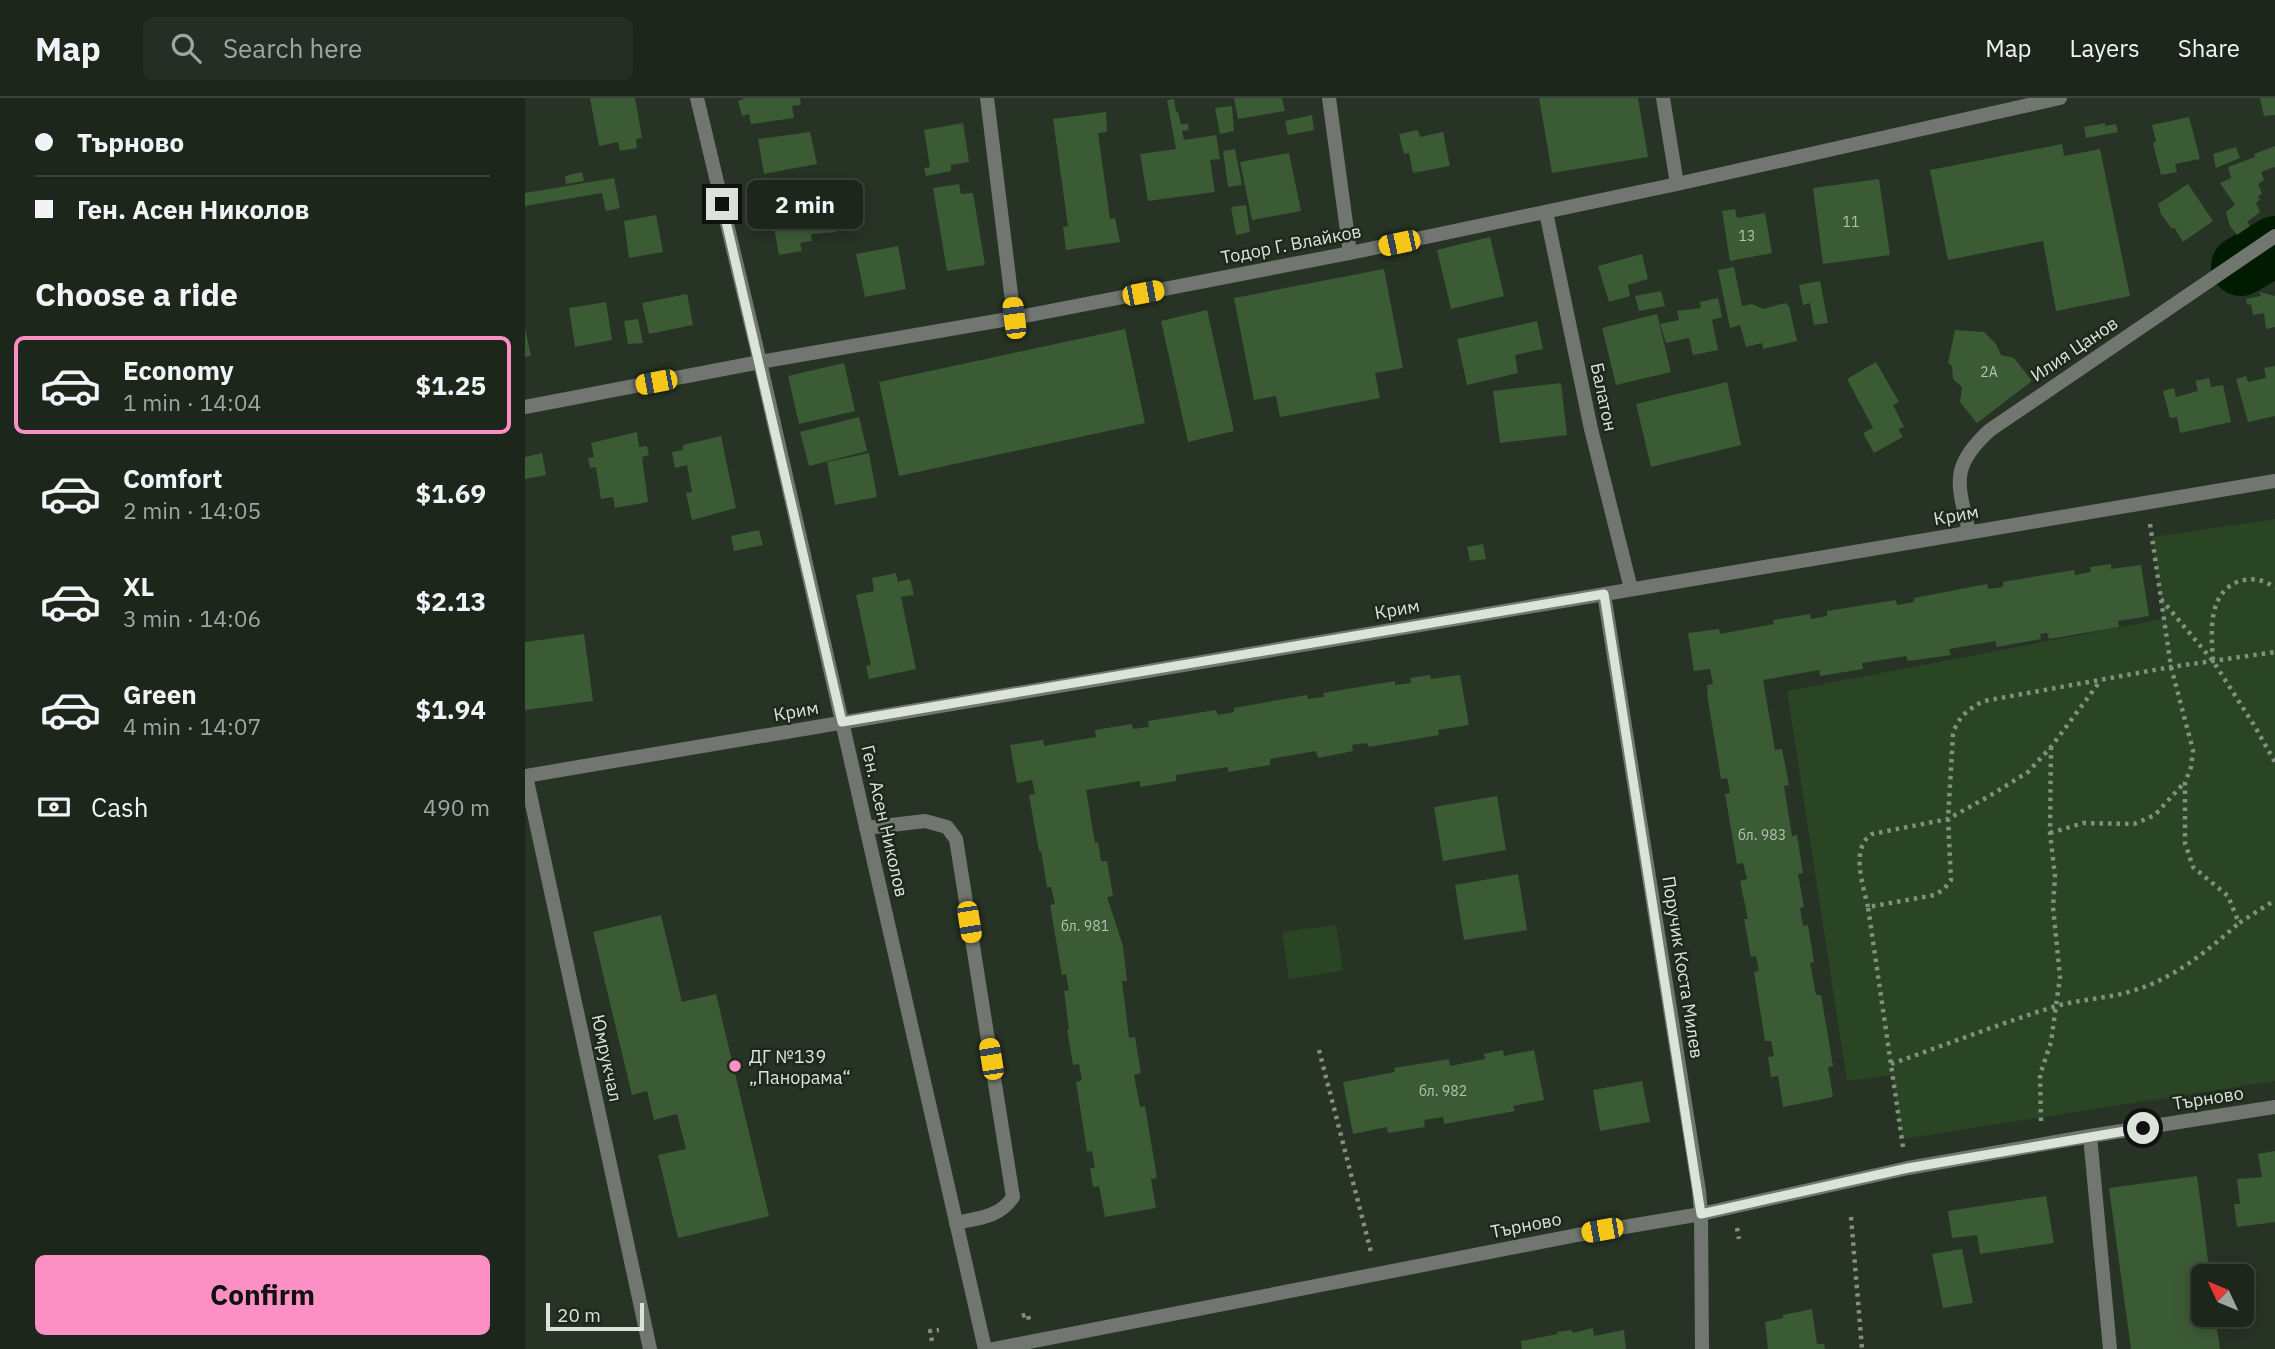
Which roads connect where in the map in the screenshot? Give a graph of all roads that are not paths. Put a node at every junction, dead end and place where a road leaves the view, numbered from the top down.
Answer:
1 (697, 98) edge
2 (987, 98) edge
3 (1329, 98) edge
4 (1663, 98) edge
5 (2060, 98) edge
6 (2025, 102) edge
7 (1678, 184) junction
8 (1546, 212) junction
9 (2275, 236) edge
10 (1350, 253) junction
11 (1014, 318) junction
12 (760, 362) junction
13 (525, 407) edge
14 (2275, 481) edge
15 (1969, 532) junction
16 (1631, 589) junction
17 (1604, 594) junction
18 (842, 722) junction
19 (526, 776) edge
20 (866, 828) junction
21 (2275, 1107) edge
22 (2090, 1136) junction
23 (1701, 1214) junction
24 (956, 1223) junction
25 (650, 1349) edge
26 (985, 1349) edge
27 (993, 1349) edge
28 (1702, 1349) edge
29 (2110, 1349) edge

1 - 12 street, Ген. Асен Николов
2 - 11 street
3 - 10 street
4 - 7 street
5 - 6 street, Тодор Г. Влайков
6 - 7 street, Тодор Г. Влайков
7 - 8 street, Тодор Г. Влайков
8 - 10 street, Тодор Г. Влайков
8 - 16 street, Балатон
9 - 15 street, Илия Цанов
10 - 11 street, Тодор Г. Влайков
11 - 12 street, Тодор Г. Влайков
12 - 13 street, Тодор Г. Влайков
12 - 18 street, Ген. Асен Николов
14 - 15 street, Крим
15 - 16 street, Крим
16 - 17 street, Крим
17 - 18 street, Крим
17 - 23 street, Поручик Коста Милев
18 - 19 street, Крим
18 - 20 street, Ген. Асен Николов
19 - 25 street, Юмрукчал
20 - 24 street, Ген. Асен Николов
20 - 24 street
21 - 22 street, Търново
22 - 23 street, Търново
22 - 29 street
23 - 27 street, Търново
23 - 28 street, Поручик Коста Милев
24 - 26 street, Ген. Асен Николов

